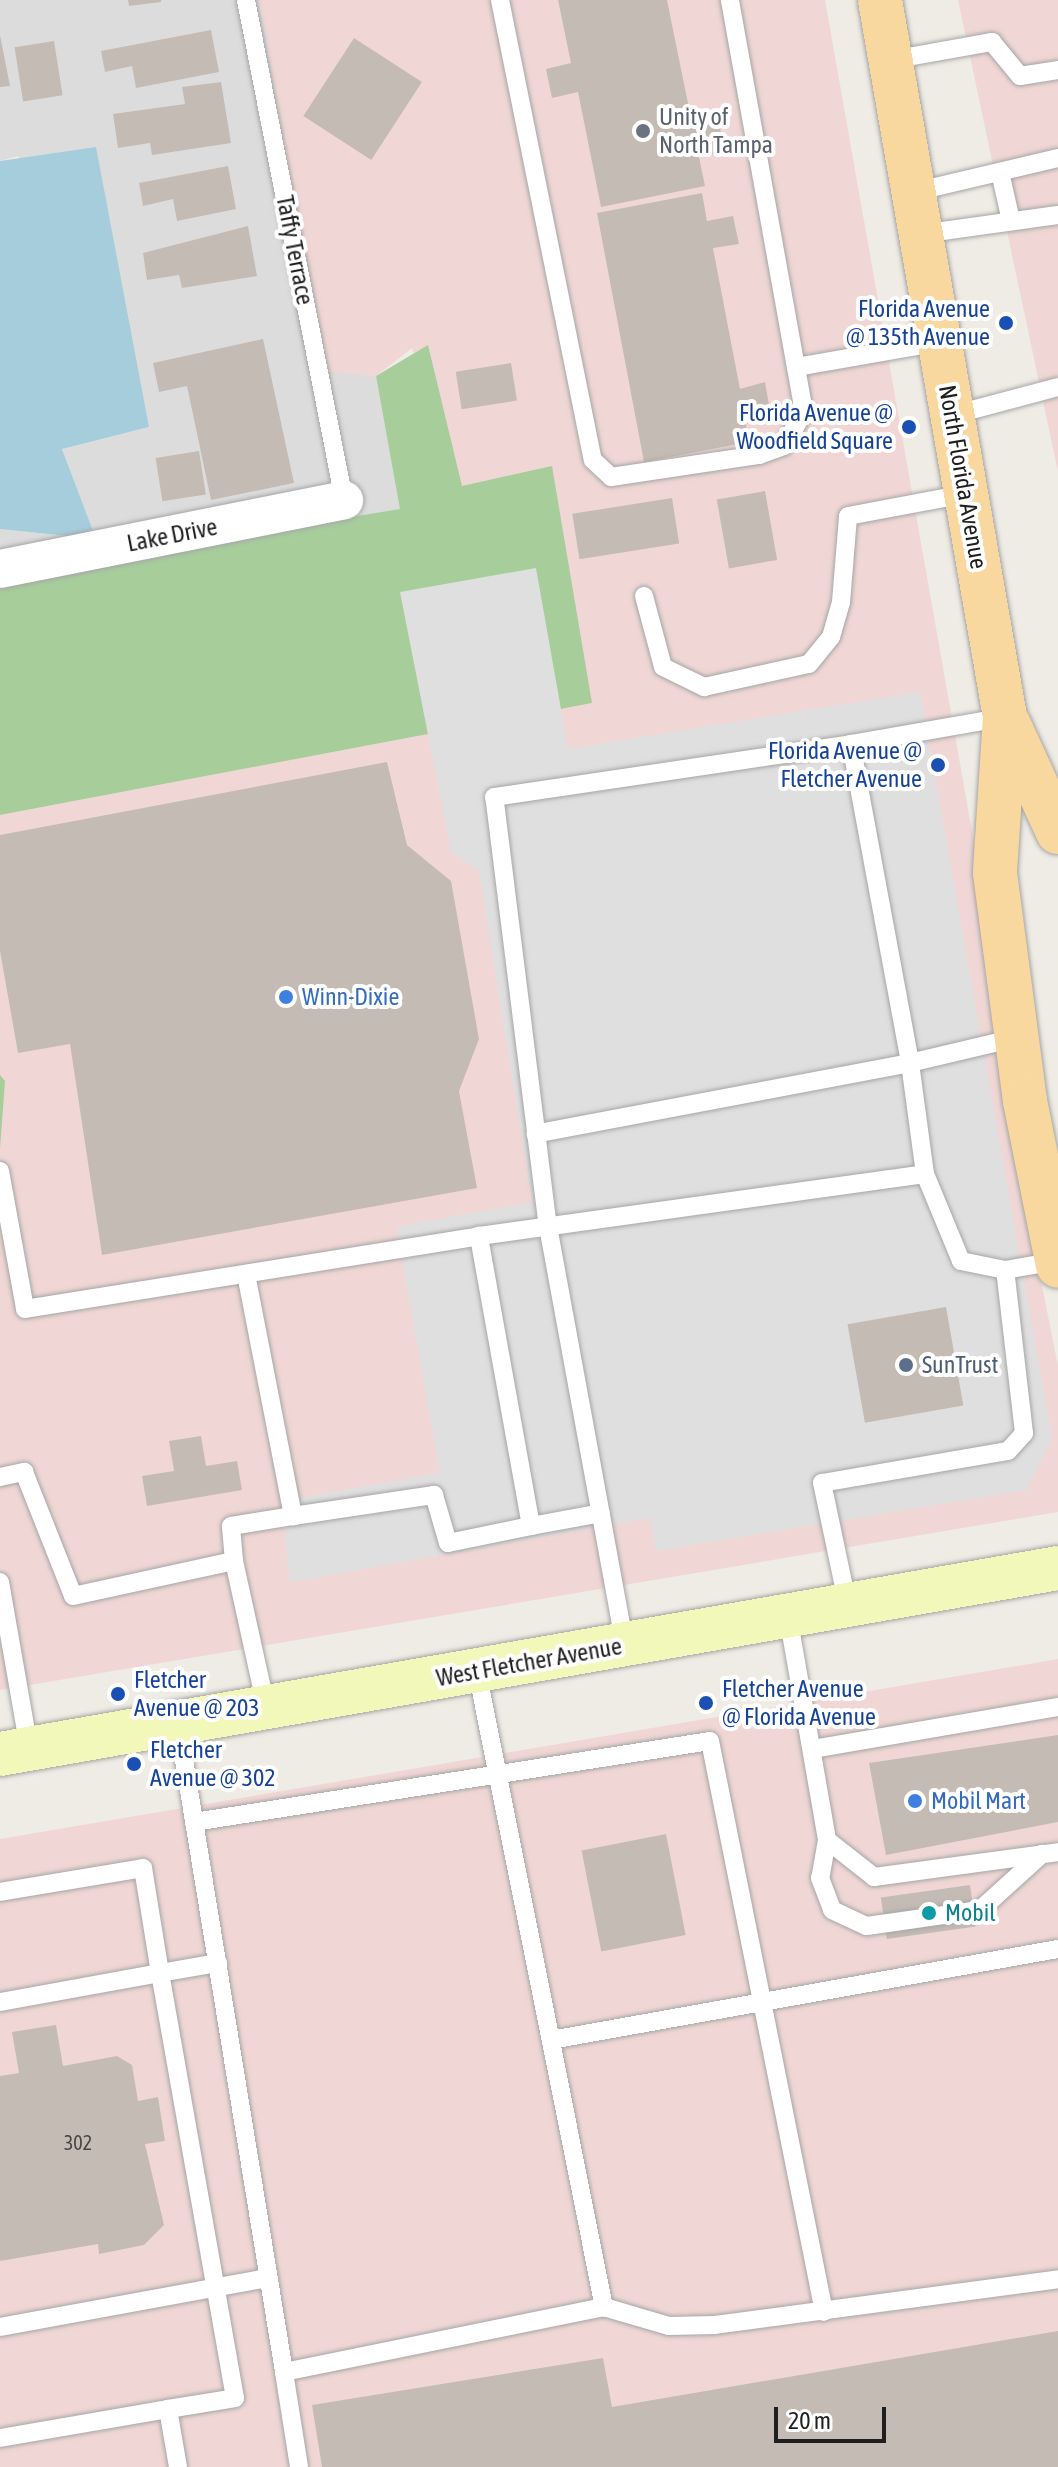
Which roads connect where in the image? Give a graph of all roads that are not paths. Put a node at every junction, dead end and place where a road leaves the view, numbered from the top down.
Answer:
1 (246, 0) edge
2 (500, 0) edge
3 (730, 0) edge
4 (880, 0) edge
5 (891, 60) junction
6 (1058, 70) edge
7 (1058, 158) edge
8 (1000, 172) junction
9 (918, 213) junction
10 (1058, 215) edge
11 (1011, 221) junction
12 (940, 342) junction
13 (796, 367) junction
14 (1058, 387) edge
15 (953, 415) junction
16 (966, 494) junction
17 (344, 500) joint
18 (0, 569) edge
19 (644, 596) dead end
20 (1005, 717) junction
21 (851, 744) junction
22 (1053, 808) edge
23 (1016, 1038) junction
24 (910, 1063) junction
25 (536, 1134) junction
26 (0, 1171) edge
27 (925, 1174) junction
28 (548, 1228) junction
29 (479, 1236) junction
30 (1058, 1264) edge
31 (1005, 1270) junction
32 (246, 1274) junction
33 (0, 1477) edge
34 (601, 1513) junction
35 (293, 1516) junction
36 (531, 1526) junction
37 (234, 1561) junction
38 (1058, 1568) edge
39 (0, 1582) edge
40 (848, 1606) junction
41 (788, 1616) junction
42 (625, 1646) junction
43 (477, 1671) junction
44 (1058, 1707) edge
45 (266, 1708) junction
46 (178, 1723) junction
47 (812, 1749) junction
48 (14, 1751) edge
49 (498, 1773) junction
50 (194, 1822) junction
51 (827, 1840) junction
52 (1050, 1853) edge
53 (0, 1892) edge
54 (1058, 1949) edge
55 (218, 1963) junction
56 (160, 1973) junction
57 (0, 2002) edge
58 (759, 2002) junction
59 (551, 2040) junction
60 (268, 2278) junction
61 (1058, 2279) edge
62 (216, 2288) junction
63 (604, 2307) junction
64 (824, 2312) junction
65 (0, 2327) edge
66 (284, 2372) junction
67 (168, 2409) junction
68 (0, 2438) edge
69 (178, 2467) edge
70 (299, 2467) edge

1 - 17 lane, Taffy Terrace
2 - 13 lane
3 - 13 lane
4 - 5 main road, North Florida Avenue
5 - 6 lane
5 - 9 main road, North Florida Avenue
7 - 8 lane
8 - 9 lane
8 - 11 lane
9 - 11 lane
9 - 12 main road, North Florida Avenue
10 - 11 lane
12 - 13 lane
12 - 15 main road, North Florida Avenue
14 - 15 lane
15 - 16 main road, North Florida Avenue
16 - 19 lane
16 - 20 main road, North Florida Avenue
17 - 18 street, Lake Drive
20 - 21 lane
20 - 22 main road, North Florida Avenue
20 - 23 main road, North Florida Avenue
21 - 24 lane
21 - 25 lane
23 - 24 lane
23 - 30 main road, North Florida Avenue
24 - 25 lane
24 - 27 lane
25 - 28 lane
26 - 32 lane
27 - 28 lane
27 - 31 lane
28 - 29 lane
28 - 34 lane
29 - 32 lane
29 - 36 lane
30 - 31 lane
31 - 40 lane
32 - 35 lane
33 - 37 lane
34 - 36 lane
34 - 42 lane
35 - 36 lane
35 - 37 lane
37 - 45 lane
38 - 40 main road, West Fletcher Avenue
39 - 48 lane
40 - 41 main road, West Fletcher Avenue
41 - 42 main road, West Fletcher Avenue
41 - 47 lane
42 - 43 main road, West Fletcher Avenue
43 - 45 main road, West Fletcher Avenue
43 - 49 lane
44 - 47 lane
45 - 46 main road, West Fletcher Avenue
46 - 48 main road, West Fletcher Avenue
46 - 50 lane
47 - 51 lane
49 - 50 lane
49 - 58 lane
49 - 59 lane
50 - 55 lane
51 - 52 lane
51 - 52 lane
53 - 56 lane
54 - 58 lane
55 - 56 lane
55 - 60 lane
56 - 57 lane
56 - 62 lane
58 - 59 lane
58 - 64 lane
59 - 63 lane
60 - 62 lane
60 - 66 lane
61 - 64 lane
62 - 65 lane
62 - 67 lane
63 - 64 lane
63 - 66 lane
66 - 70 lane
67 - 68 lane
67 - 69 lane

